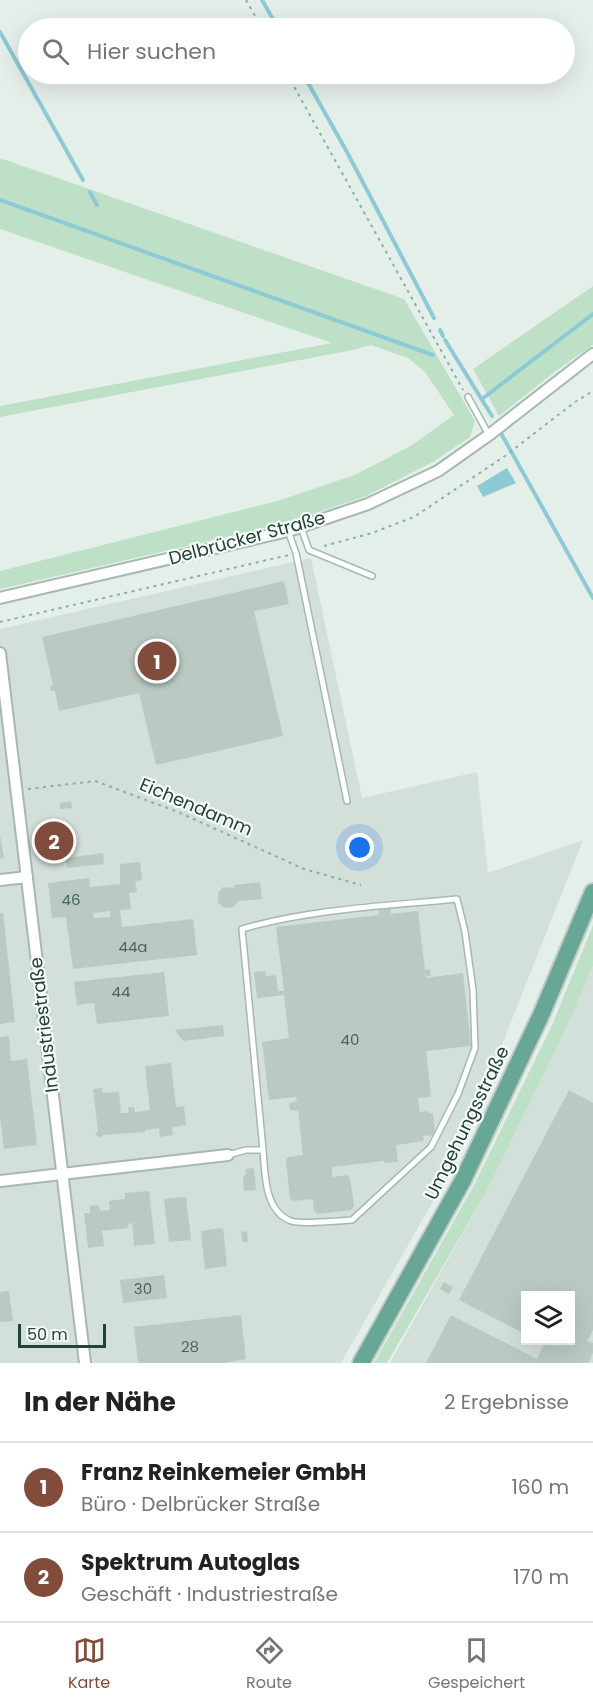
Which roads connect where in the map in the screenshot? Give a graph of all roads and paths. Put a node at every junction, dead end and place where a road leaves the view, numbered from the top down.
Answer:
1 (246, 0) edge
2 (256, 18) edge
3 (293, 84) edge
4 (593, 354) edge
5 (593, 391) edge
6 (468, 398) joint
7 (489, 435) junction
8 (301, 527) junction
9 (288, 531) junction
10 (309, 550) junction
11 (296, 553) junction
12 (372, 576) dead end
13 (0, 598) edge
14 (0, 622) edge
15 (0, 653) edge
16 (1, 667) edge
17 (16, 790) junction
18 (347, 801) dead end
19 (27, 877) junction
20 (0, 880) edge
21 (361, 885) dead end
22 (593, 892) edge
23 (263, 1150) junction
24 (228, 1155) joint
25 (62, 1174) junction
26 (0, 1181) edge
27 (85, 1363) edge
28 (361, 1363) edge

1 - 2 path
3 - 6 path
4 - 7 street, Delbrücker Straße
5 - 10 path
6 - 7 lane
7 - 8 street, Delbrücker Straße
8 - 9 street, Delbrücker Straße
8 - 10 lane
9 - 11 lane
9 - 13 street, Delbrücker Straße
10 - 12 lane
11 - 14 path
11 - 18 lane
15 - 16 street, Industriestraße
16 - 17 street, Industriestraße
17 - 19 street, Industriestraße
17 - 21 path, Eichendamm
19 - 20 street
19 - 25 street, Industriestraße
22 - 28 main road, Umgehungsstraße
23 - 23 lane
23 - 24 lane
24 - 25 street
25 - 26 street
25 - 27 street, Industriestraße

